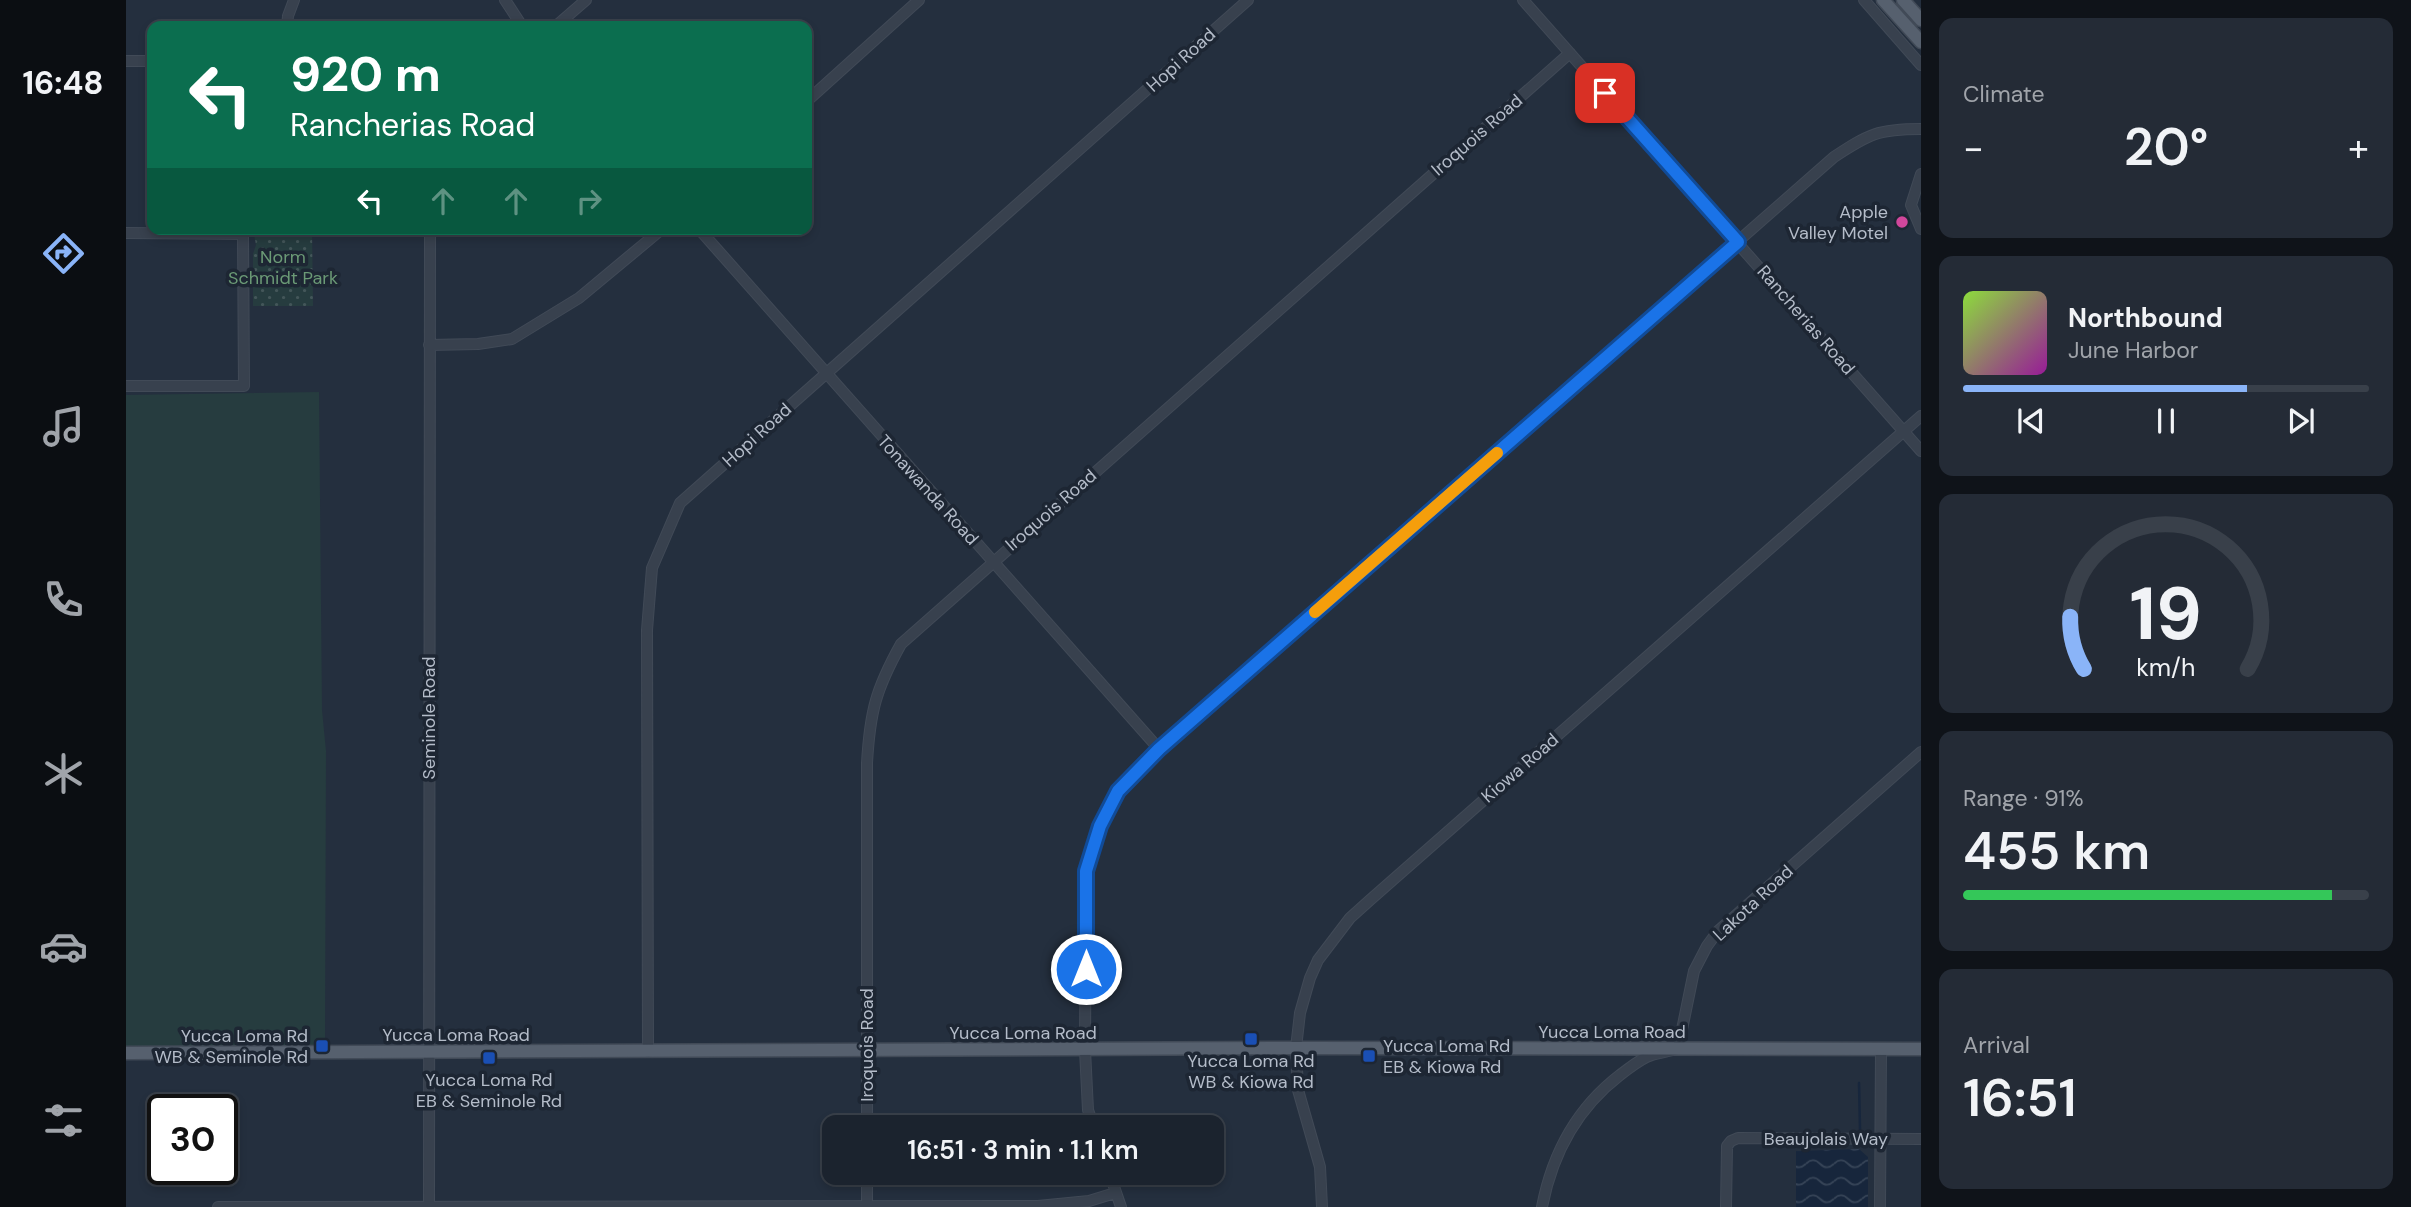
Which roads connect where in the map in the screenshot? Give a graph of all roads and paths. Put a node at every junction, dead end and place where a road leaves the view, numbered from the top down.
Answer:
1 (294, 0) edge
2 (505, 0) edge
3 (586, 0) edge
4 (919, 0) edge
5 (1248, 0) edge
6 (1524, 0) edge
7 (1864, 0) edge
8 (1883, 0) edge
9 (1903, 0) edge
10 (1921, 20) edge
11 (288, 21) edge
12 (519, 21) edge
13 (562, 21) edge
14 (1921, 42) edge
15 (1570, 53) junction
16 (126, 61) edge
17 (147, 61) edge
18 (1921, 65) edge
19 (812, 96) edge
20 (1921, 129) edge
21 (1921, 174) edge
22 (1921, 229) edge
23 (126, 233) edge
24 (147, 233) edge
25 (243, 235) edge
26 (430, 235) edge
27 (655, 235) edge
28 (704, 235) edge
29 (1738, 242) junction
30 (429, 345) junction
31 (825, 375) junction
32 (126, 386) edge
33 (1921, 416) edge
34 (1904, 431) junction
35 (1921, 451) edge
36 (992, 562) junction
37 (1159, 749) junction
38 (1921, 752) edge
39 (1296, 1048) junction
40 (1678, 1049) junction
41 (1881, 1049) junction
42 (1921, 1049) edge
43 (1085, 1050) junction
44 (867, 1051) junction
45 (429, 1052) junction
46 (648, 1052) junction
47 (126, 1053) edge
48 (867, 1115) edge
49 (1090, 1115) edge
50 (1880, 1139) junction
51 (1921, 1139) edge
52 (867, 1185) edge
53 (1112, 1185) edge
54 (1115, 1193) junction
55 (429, 1206) edge
56 (218, 1207) edge
57 (867, 1207) edge
58 (1121, 1207) edge
59 (1322, 1207) edge
60 (1542, 1207) edge
61 (1726, 1207) edge
62 (1880, 1207) edge

1 - 11 street
2 - 12 street
3 - 13 street
4 - 19 street
5 - 31 street, Hopi Road
6 - 15 street, Rancherias Road
7 - 18 street
8 - 14 main road
9 - 10 main road
15 - 29 street, Rancherias Road
15 - 36 street, Iroquois Road
16 - 17 street
20 - 29 street
21 - 22 street
23 - 24 street
25 - 32 street
26 - 30 street, Seminole Road
27 - 30 street
28 - 31 street, Tonawanda Road
29 - 34 street, Rancherias Road
29 - 37 street
30 - 45 street, Seminole Road
31 - 36 street, Tonawanda Road
31 - 46 street, Hopi Road
33 - 34 street, Kiowa Road
34 - 35 street, Rancherias Road
34 - 39 street, Kiowa Road
36 - 37 street, Tonawanda Road
36 - 44 street, Iroquois Road
37 - 43 street
38 - 40 street, Lakota Road
39 - 40 main road, Yucca Loma Road
39 - 43 main road, Yucca Loma Road
39 - 59 street, Kiowa Road
40 - 41 main road, Yucca Loma Road
40 - 60 street
41 - 42 main road, Yucca Loma Road
41 - 50 street
43 - 44 main road, Yucca Loma Road
43 - 49 street
44 - 46 main road, Yucca Loma Road
44 - 48 street, Iroquois Road
45 - 46 main road, Yucca Loma Road
45 - 47 main road, Yucca Loma Road
45 - 55 street, Seminole Road
50 - 51 street, Beaujolais Way
50 - 61 street, Beaujolais Way
50 - 62 street
52 - 57 street
53 - 54 street
54 - 57 street
54 - 58 street
55 - 56 street
55 - 57 street

